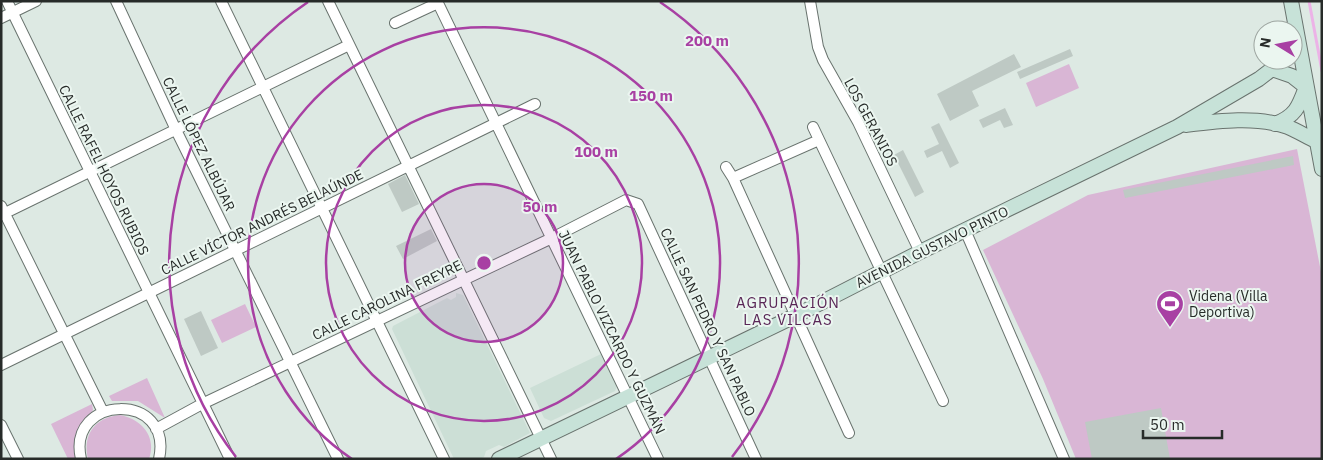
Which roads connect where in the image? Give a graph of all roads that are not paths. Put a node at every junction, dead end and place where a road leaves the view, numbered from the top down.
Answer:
1 (6, 1) edge
2 (36, 1) edge
3 (116, 1) edge
4 (221, 1) edge
5 (328, 1) edge
6 (810, 1) edge
7 (1291, 1) edge
8 (438, 2) edge
9 (12, 13) junction
10 (1, 18) edge
11 (1293, 20) edge
12 (395, 23) dead end
13 (349, 45) junction
14 (1267, 70) edge
15 (1284, 70) edge
16 (1302, 70) edge
17 (263, 87) junction
18 (1306, 87) junction
19 (535, 104) dead end
20 (496, 123) junction
21 (1275, 124) junction
22 (1178, 126) junction
23 (813, 127) dead end
24 (176, 130) junction
25 (819, 140) junction
26 (1316, 141) junction
27 (409, 166) junction
28 (726, 167) dead end
29 (1322, 170) edge
30 (89, 171) junction
31 (734, 178) junction
32 (632, 200) joint
33 (321, 209) junction
34 (2, 212) edge
35 (965, 230) junction
36 (552, 238) junction
37 (236, 251) junction
38 (920, 252) junction
39 (882, 271) junction
40 (462, 279) junction
41 (149, 293) junction
42 (797, 315) junction
43 (377, 320) junction
44 (65, 334) junction
45 (710, 357) junction
46 (291, 363) junction
47 (1, 365) edge
48 (627, 396) junction
49 (943, 401) dead end
50 (202, 404) junction
51 (103, 412) junction
52 (1, 425) edge
53 (156, 429) junction
54 (849, 434) dead end
55 (541, 438) junction
56 (18, 459) edge
57 (81, 459) edge
58 (159, 459) edge
59 (230, 459) edge
60 (338, 459) edge
61 (444, 459) edge
62 (499, 459) edge
63 (551, 459) edge
64 (658, 459) edge
65 (756, 459) edge
66 (1064, 459) edge

1 - 9 street, CALLE RAFEL HOYOS RUBIOS
2 - 9 street
3 - 24 street, CALLE LÓPEZ ALBÚJAR
4 - 17 street
5 - 13 street
6 - 38 street, LOS GERANIOS
7 - 11 main road
8 - 12 street
8 - 20 street, JUAN PABLO VIZCARDO Y GUZMÁN
9 - 10 street
9 - 30 street, CALLE RAFEL HOYOS RUBIOS
13 - 17 street
13 - 27 street
14 - 22 main road, AVENIDA GUSTAVO PINTO
15 - 18 main road, AVENIDA GUSTAVO PINTO
16 - 18 main road
17 - 24 street
17 - 33 street
18 - 21 main road
18 - 26 main road
19 - 20 street, CALLE VÍCTOR ANDRÉS BELAÚNDE
20 - 27 street, CALLE VÍCTOR ANDRÉS BELAÚNDE
20 - 36 street, JUAN PABLO VIZCARDO Y GUZMÁN
21 - 22 main road, AVENIDA GUSTAVO PINTO
21 - 26 main road, AVENIDA GUSTAVO PINTO
22 - 35 main road, AVENIDA GUSTAVO PINTO
23 - 25 street
24 - 30 street
24 - 37 street, CALLE LÓPEZ ALBÚJAR
25 - 31 street
25 - 39 street
26 - 29 main road
27 - 33 street, CALLE VÍCTOR ANDRÉS BELAÚNDE
27 - 40 street
28 - 31 street
30 - 34 street
30 - 41 street, CALLE RAFEL HOYOS RUBIOS
31 - 42 street
32 - 36 street, CALLE CAROLINA FREYRE
32 - 45 street, CALLE SAN PEDRO Y SAN PABLO
33 - 37 street, CALLE VÍCTOR ANDRÉS BELAÚNDE
33 - 43 street
34 - 44 street
35 - 38 main road, AVENIDA GUSTAVO PINTO
35 - 66 street
36 - 40 street, CALLE CAROLINA FREYRE
36 - 48 street, JUAN PABLO VIZCARDO Y GUZMÁN
37 - 41 street, CALLE VÍCTOR ANDRÉS BELAÚNDE
37 - 46 street, CALLE LÓPEZ ALBÚJAR
38 - 39 main road, AVENIDA GUSTAVO PINTO
39 - 42 main road, AVENIDA GUSTAVO PINTO
39 - 49 street
40 - 43 street, CALLE CAROLINA FREYRE
40 - 55 street
41 - 44 street, CALLE VÍCTOR ANDRÉS BELAÚNDE
41 - 50 street, CALLE RAFEL HOYOS RUBIOS
42 - 45 main road, AVENIDA GUSTAVO PINTO
42 - 54 street
43 - 46 street, CALLE CAROLINA FREYRE
43 - 61 street
44 - 47 street, CALLE VÍCTOR ANDRÉS BELAÚNDE
44 - 51 street
45 - 48 main road, AVENIDA GUSTAVO PINTO
45 - 65 street, CALLE SAN PEDRO Y SAN PABLO
46 - 50 street, CALLE CAROLINA FREYRE
46 - 60 street, CALLE LÓPEZ ALBÚJAR
48 - 55 main road, AVENIDA GUSTAVO PINTO
48 - 64 street, JUAN PABLO VIZCARDO Y GUZMÁN
50 - 53 street, CALLE CAROLINA FREYRE
50 - 59 street, CALLE RAFEL HOYOS RUBIOS
51 - 53 street
51 - 57 street
52 - 56 street
53 - 58 street
55 - 62 main road, AVENIDA GUSTAVO PINTO
55 - 63 street

